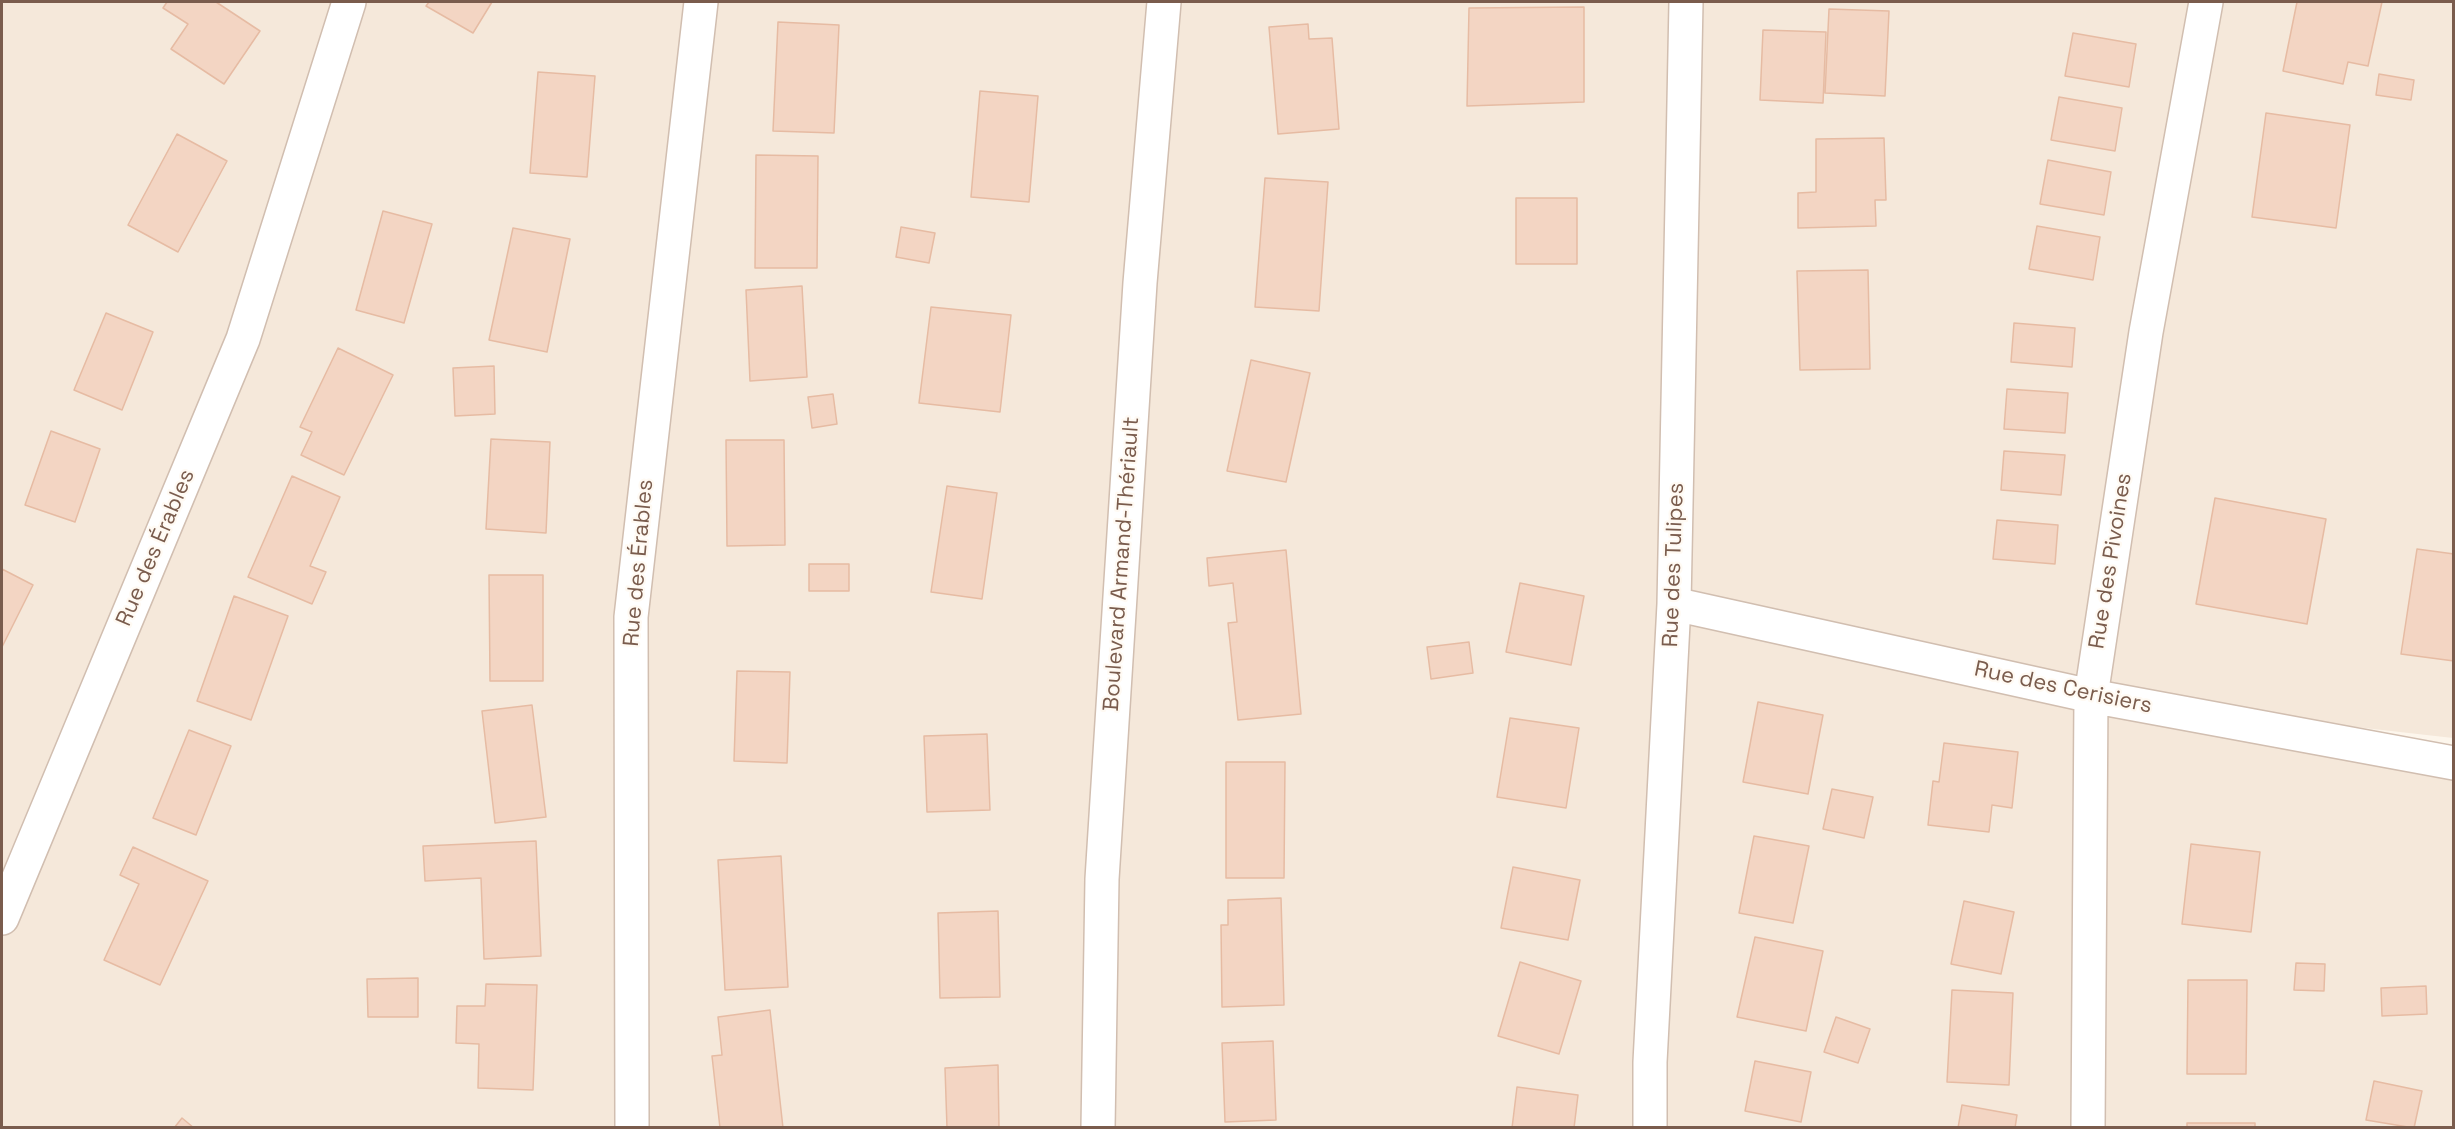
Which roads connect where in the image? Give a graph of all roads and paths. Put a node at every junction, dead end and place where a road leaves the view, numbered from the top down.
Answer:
1 (349, 2) edge
2 (701, 2) edge
3 (1164, 2) edge
4 (1686, 2) edge
5 (2206, 2) edge
6 (1674, 604) junction
7 (2091, 696) junction
8 (2454, 763) edge
9 (2, 918) edge
10 (632, 1128) edge
11 (1098, 1128) edge
12 (1650, 1128) edge
13 (2088, 1128) edge

1 - 9 street, Rue des Érables
2 - 10 street, Rue des Érables
3 - 11 street, Boulevard Armand-Thériault
4 - 6 street, Rue des Tulipes
5 - 7 street, Rue des Pivoines
6 - 7 street, Rue des Cerisiers
6 - 12 street, Rue des Tulipes
7 - 8 street, Rue des Cerisiers
7 - 13 street, Rue des Pivoines

